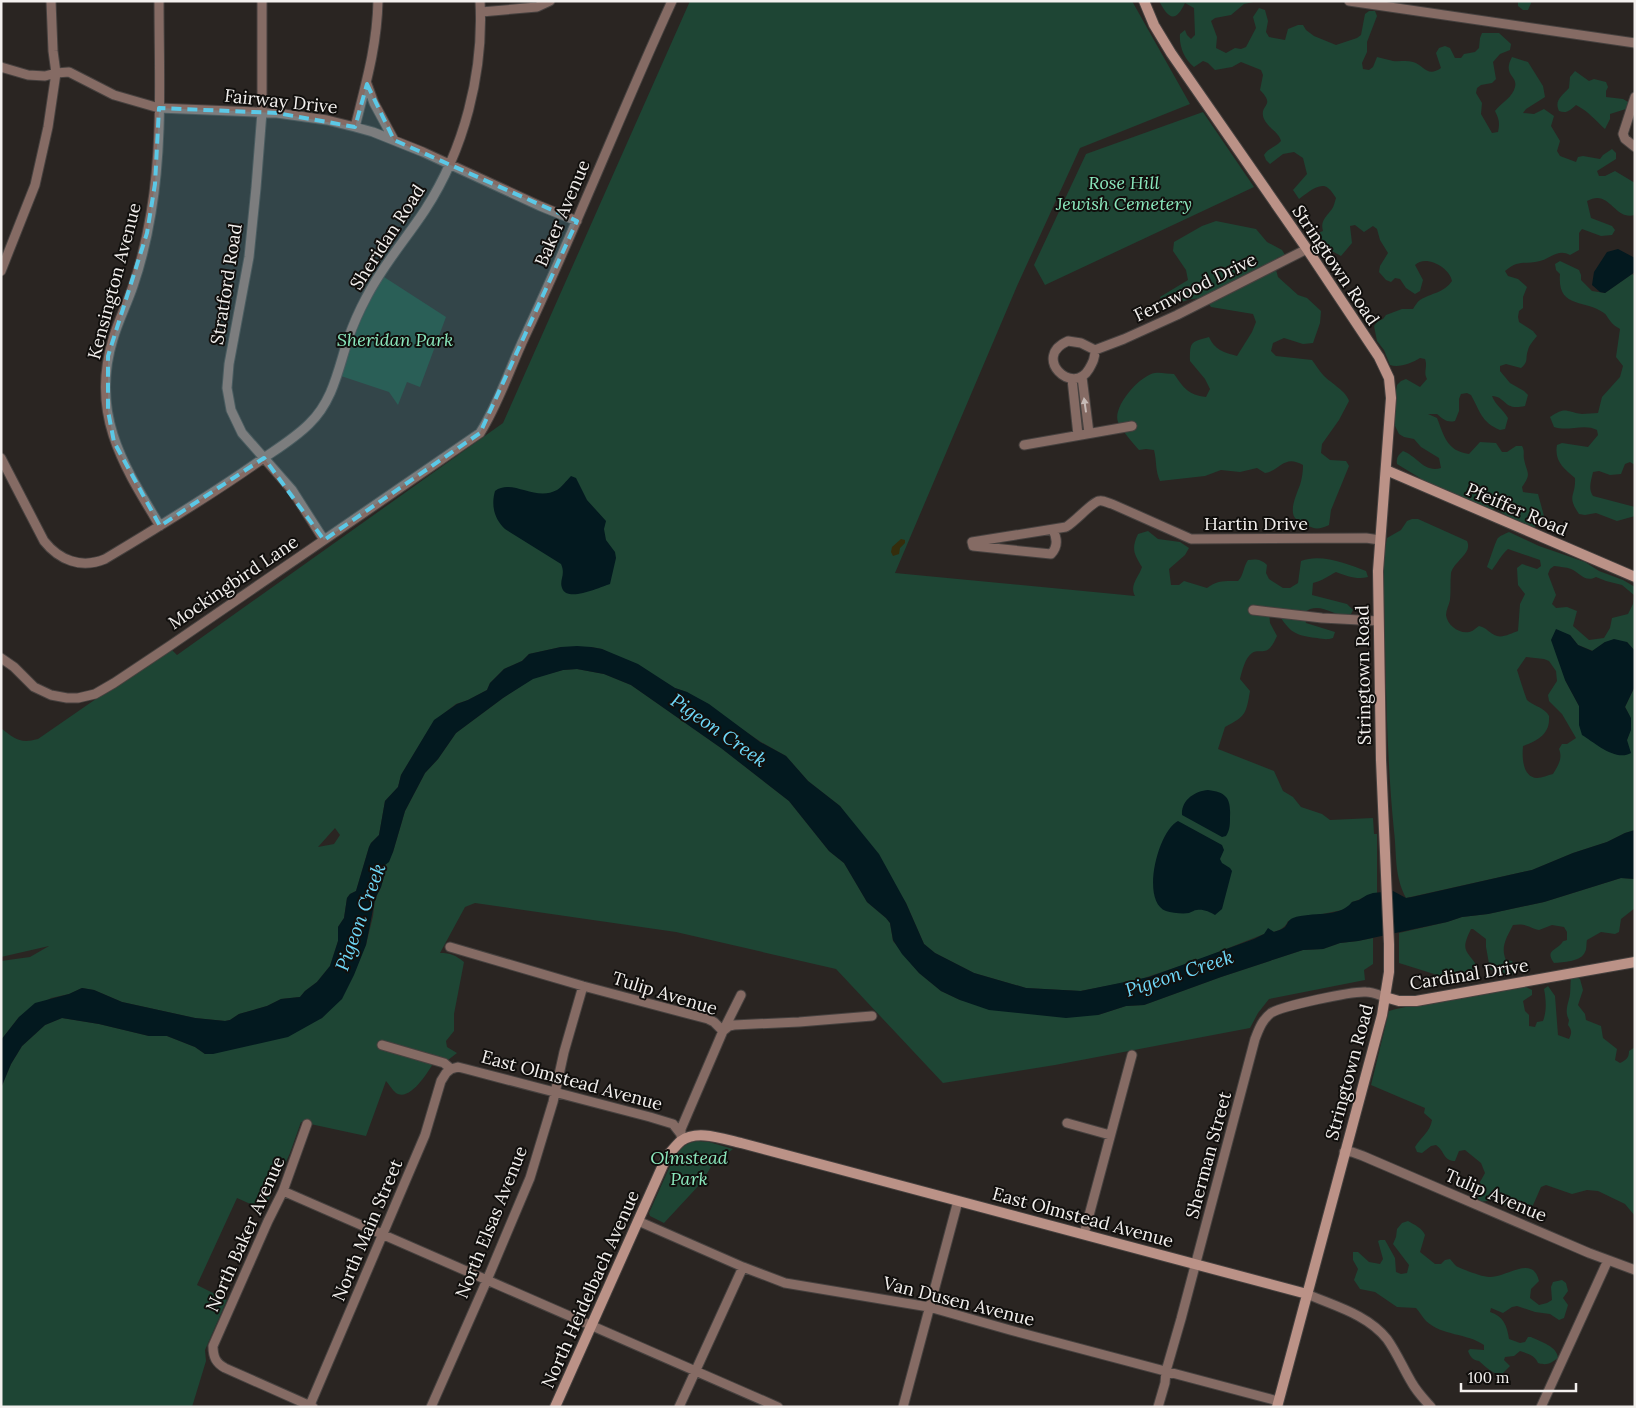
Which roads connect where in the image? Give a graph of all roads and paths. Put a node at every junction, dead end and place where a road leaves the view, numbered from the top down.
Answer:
1 (51, 1) edge
2 (159, 1) edge
3 (262, 1) edge
4 (378, 1) edge
5 (480, 1) edge
6 (550, 1) edge
7 (672, 1) edge
8 (1144, 1) edge
9 (1349, 1) edge
10 (480, 12) junction
11 (1635, 44) edge
12 (1, 67) edge
13 (56, 73) junction
14 (367, 84) junction
15 (1635, 97) edge
16 (160, 108) junction
17 (262, 112) junction
18 (356, 126) junction
19 (394, 140) junction
20 (1635, 146) edge
21 (450, 165) junction
22 (577, 221) junction
23 (1307, 249) junction
24 (1, 271) edge
25 (1095, 350) junction
26 (1082, 377) junction
27 (1072, 379) junction
28 (1132, 426) dead end
29 (1089, 433) junction
30 (478, 435) joint
31 (1078, 435) junction
32 (1024, 445) dead end
33 (1, 458) edge
34 (264, 458) junction
35 (1386, 470) junction
36 (160, 526) junction
37 (1053, 530) junction
38 (324, 540) junction
39 (1380, 540) junction
40 (1635, 577) edge
41 (1253, 610) dead end
42 (1378, 621) junction
43 (1, 658) edge
44 (450, 947) dead end
45 (1635, 962) edge
46 (583, 986) junction
47 (741, 996) dead end
48 (1385, 998) junction
49 (872, 1016) dead end
50 (1259, 1028) joint
51 (723, 1031) junction
52 (382, 1045) dead end
53 (1132, 1055) dead end
54 (451, 1069) junction
55 (555, 1092) junction
56 (1067, 1123) dead end
57 (307, 1124) dead end
58 (1110, 1135) junction
59 (681, 1137) junction
60 (1344, 1152) junction
61 (284, 1191) junction
62 (958, 1201) junction
63 (638, 1221) junction
64 (383, 1234) junction
65 (1084, 1234) junction
66 (1608, 1260) junction
67 (1196, 1264) junction
68 (743, 1267) junction
69 (1635, 1270) edge
70 (487, 1280) junction
71 (1307, 1294) junction
72 (929, 1307) junction
73 (591, 1326) junction
74 (695, 1371) junction
75 (1166, 1371) junction
76 (1278, 1404) edge
77 (311, 1406) edge
78 (431, 1407) edge
79 (555, 1407) edge
80 (679, 1407) edge
81 (778, 1407) edge
82 (903, 1407) edge
83 (1158, 1407) edge
84 (1431, 1407) edge
85 (1541, 1407) edge

1 - 13 street
2 - 16 street, Kensington Avenue
3 - 17 street, Stratford Road
4 - 14 street
5 - 10 street, Sheridan Road
6 - 10 street
7 - 22 street, Baker Avenue
8 - 23 main road, Stringtown Road
9 - 11 street
10 - 21 street, Sheridan Road
12 - 13 street, Fairway Drive
13 - 16 street, Fairway Drive
13 - 24 street
14 - 18 street
14 - 19 street
15 - 20 street
16 - 17 street, Fairway Drive
16 - 36 street, Kensington Avenue
17 - 18 street, Fairway Drive
17 - 34 street, Stratford Road
18 - 19 street, Fairway Drive
19 - 21 street, Fairway Drive
21 - 22 street, Fairway Drive
21 - 34 street, Sheridan Road
22 - 30 street, Baker Avenue
23 - 25 street, Fernwood Drive
23 - 35 main road, Stringtown Road
25 - 26 street
25 - 27 street
26 - 27 street
29 -> 26 street
27 - 31 street
28 - 29 street
29 - 31 street
30 - 38 street, Mockingbird Lane
31 - 32 street
33 - 36 street, Sheridan Road
34 - 36 street, Sheridan Road
34 - 38 street, Stratford Road
35 - 39 main road, Stringtown Road
35 - 40 main road, Pfeiffer Road
37 - 37 street, Hartin Drive
37 - 39 street, Hartin Drive
38 - 43 street, Mockingbird Lane
39 - 42 main road, Stringtown Road
41 - 42 street
42 - 48 main road, Stringtown Road
44 - 46 street, Tulip Avenue
45 - 48 main road, Cardinal Drive
46 - 51 street, Tulip Avenue
46 - 55 street, North Elsas Avenue
47 - 51 street, North Heidelbach Avenue
48 - 50 street, Cardinal Drive
48 - 60 main road, Stringtown Road
49 - 51 street, Tulip Avenue
50 - 67 street, Sherman Street
51 - 59 street, North Heidelbach Avenue
52 - 54 street, East Olmstead Avenue
53 - 58 street
54 - 55 street, East Olmstead Avenue
54 - 64 street, North Main Street
55 - 59 street, East Olmstead Avenue
55 - 70 street, North Elsas Avenue
56 - 58 street
57 - 61 street, North Baker Avenue
58 - 65 street
59 - 62 main road, East Olmstead Avenue
59 - 63 main road, North Heidelbach Avenue
60 - 66 street, Tulip Avenue
60 - 71 main road, Stringtown Road
61 - 64 street
61 - 77 street, North Baker Avenue
62 - 65 main road, East Olmstead Avenue
62 - 72 street
63 - 68 street, Van Dusen Avenue
63 - 73 main road, North Heidelbach Avenue
64 - 70 street
64 - 77 street, North Main Street
65 - 67 main road, East Olmstead Avenue
66 - 69 street, Tulip Avenue
66 - 85 street
67 - 71 main road, East Olmstead Avenue
67 - 75 street, Sherman Street
68 - 72 street, Van Dusen Avenue
68 - 74 street
70 - 73 street
70 - 78 street, North Elsas Avenue
71 - 76 main road, Stringtown Road
71 - 84 street, East Olmstead Avenue
72 - 75 street, Van Dusen Avenue
72 - 82 street
73 - 74 street
73 - 79 main road, North Heidelbach Avenue
74 - 80 street
74 - 81 street
75 - 76 street, Van Dusen Avenue
75 - 83 street, Sherman Street

